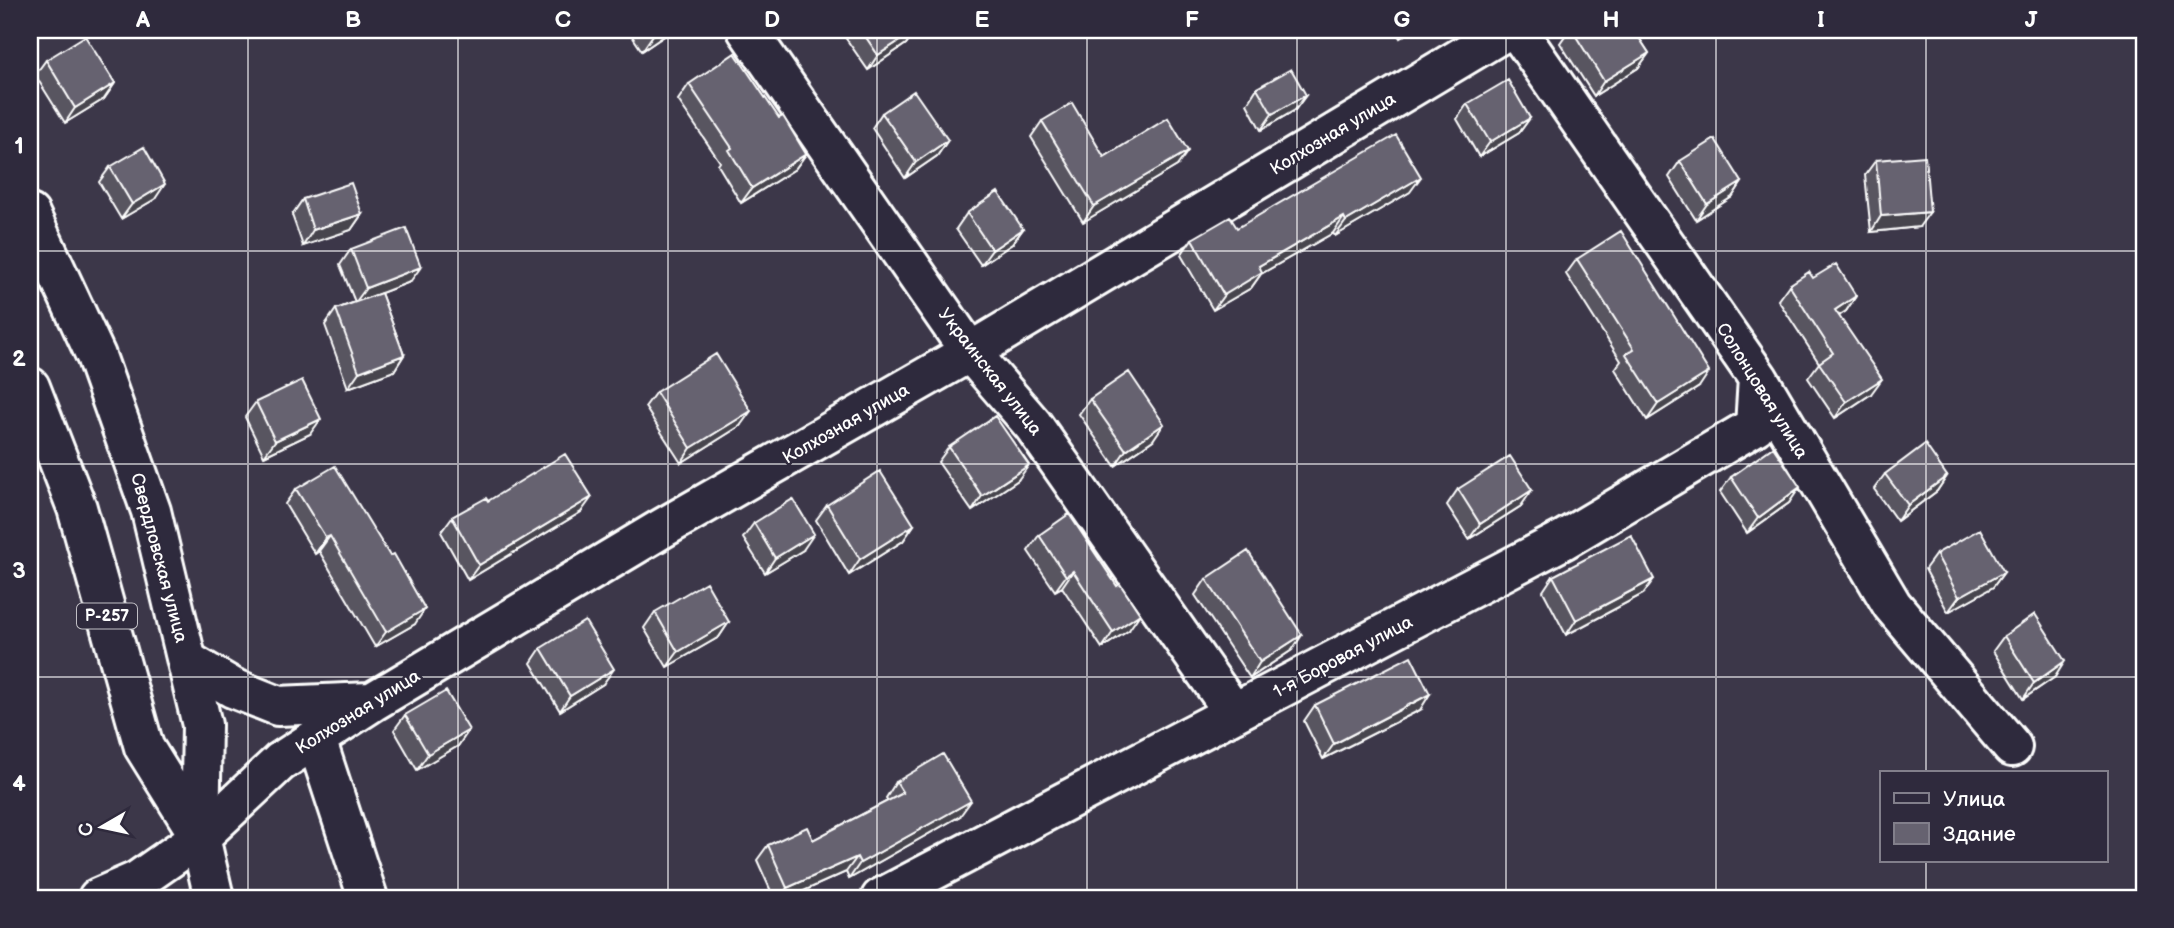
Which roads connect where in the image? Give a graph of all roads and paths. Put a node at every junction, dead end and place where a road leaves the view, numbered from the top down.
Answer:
1 (747, 30) edge
2 (1507, 30) edge
3 (1517, 30) edge
4 (30, 214) edge
5 (970, 352) junction
6 (1758, 377) junction
7 (30, 387) edge
8 (187, 661) junction
9 (372, 702) junction
10 (1234, 713) junction
11 (316, 738) junction
12 (2012, 747) dead end
13 (200, 836) junction
14 (98, 898) edge
15 (214, 898) edge
16 (368, 898) edge
17 (881, 898) edge

1 - 5 main road, Украинская улица
2 - 5 main road, Колхозная улица
3 - 6 main road, Солонцовая улица
4 - 8 main road, Свердловская улица
5 - 9 main road, Колхозная улица
5 - 10 main road, Украинская улица
6 - 10 main road, 1-я Боровая улица
6 - 12 main road, Солонцовая улица
7 - 13 main road, Свердловская улица / Р-257
8 - 9 main road
8 - 13 main road, Свердловская улица
9 - 11 main road, Колхозная улица
10 - 17 main road, 1-я Боровая улица
11 - 13 main road, Колхозная улица
11 - 16 main road
13 - 14 main road, Колхозная улица
13 - 15 main road, Свердловская улица / Р-257

